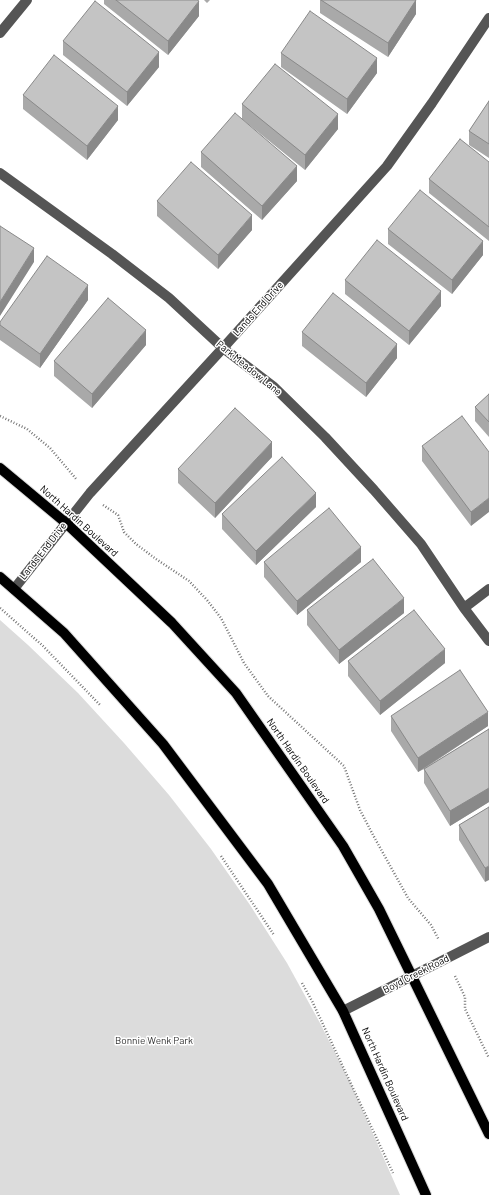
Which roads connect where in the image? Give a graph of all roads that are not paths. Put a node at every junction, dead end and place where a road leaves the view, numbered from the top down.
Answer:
1 (27, 0) edge
2 (489, 18) edge
3 (0, 33) edge
4 (0, 173) edge
5 (223, 348) junction
6 (0, 468) edge
7 (66, 523) junction
8 (0, 577) edge
9 (14, 589) junction
10 (489, 589) edge
11 (464, 608) junction
12 (489, 641) edge
13 (489, 937) edge
14 (413, 976) junction
15 (343, 1011) junction
16 (489, 1134) edge
17 (426, 1195) edge

1 - 3 street
2 - 5 street, Lands End Drive
4 - 5 street, Park Meadow Lane
5 - 7 street, Lands End Drive
5 - 11 street, Park Meadow Lane
6 - 7 main road, North Hardin Boulevard
7 - 9 street, Lands End Drive
7 - 14 main road, North Hardin Boulevard
8 - 9 main road, North Hardin Boulevard
9 - 15 main road, North Hardin Boulevard
10 - 11 street
11 - 12 street, Park Meadow Lane
13 - 14 street, Boyd Creek Road
14 - 15 street, Boyd Creek Road
14 - 16 main road, North Hardin Boulevard
15 - 17 main road, North Hardin Boulevard

